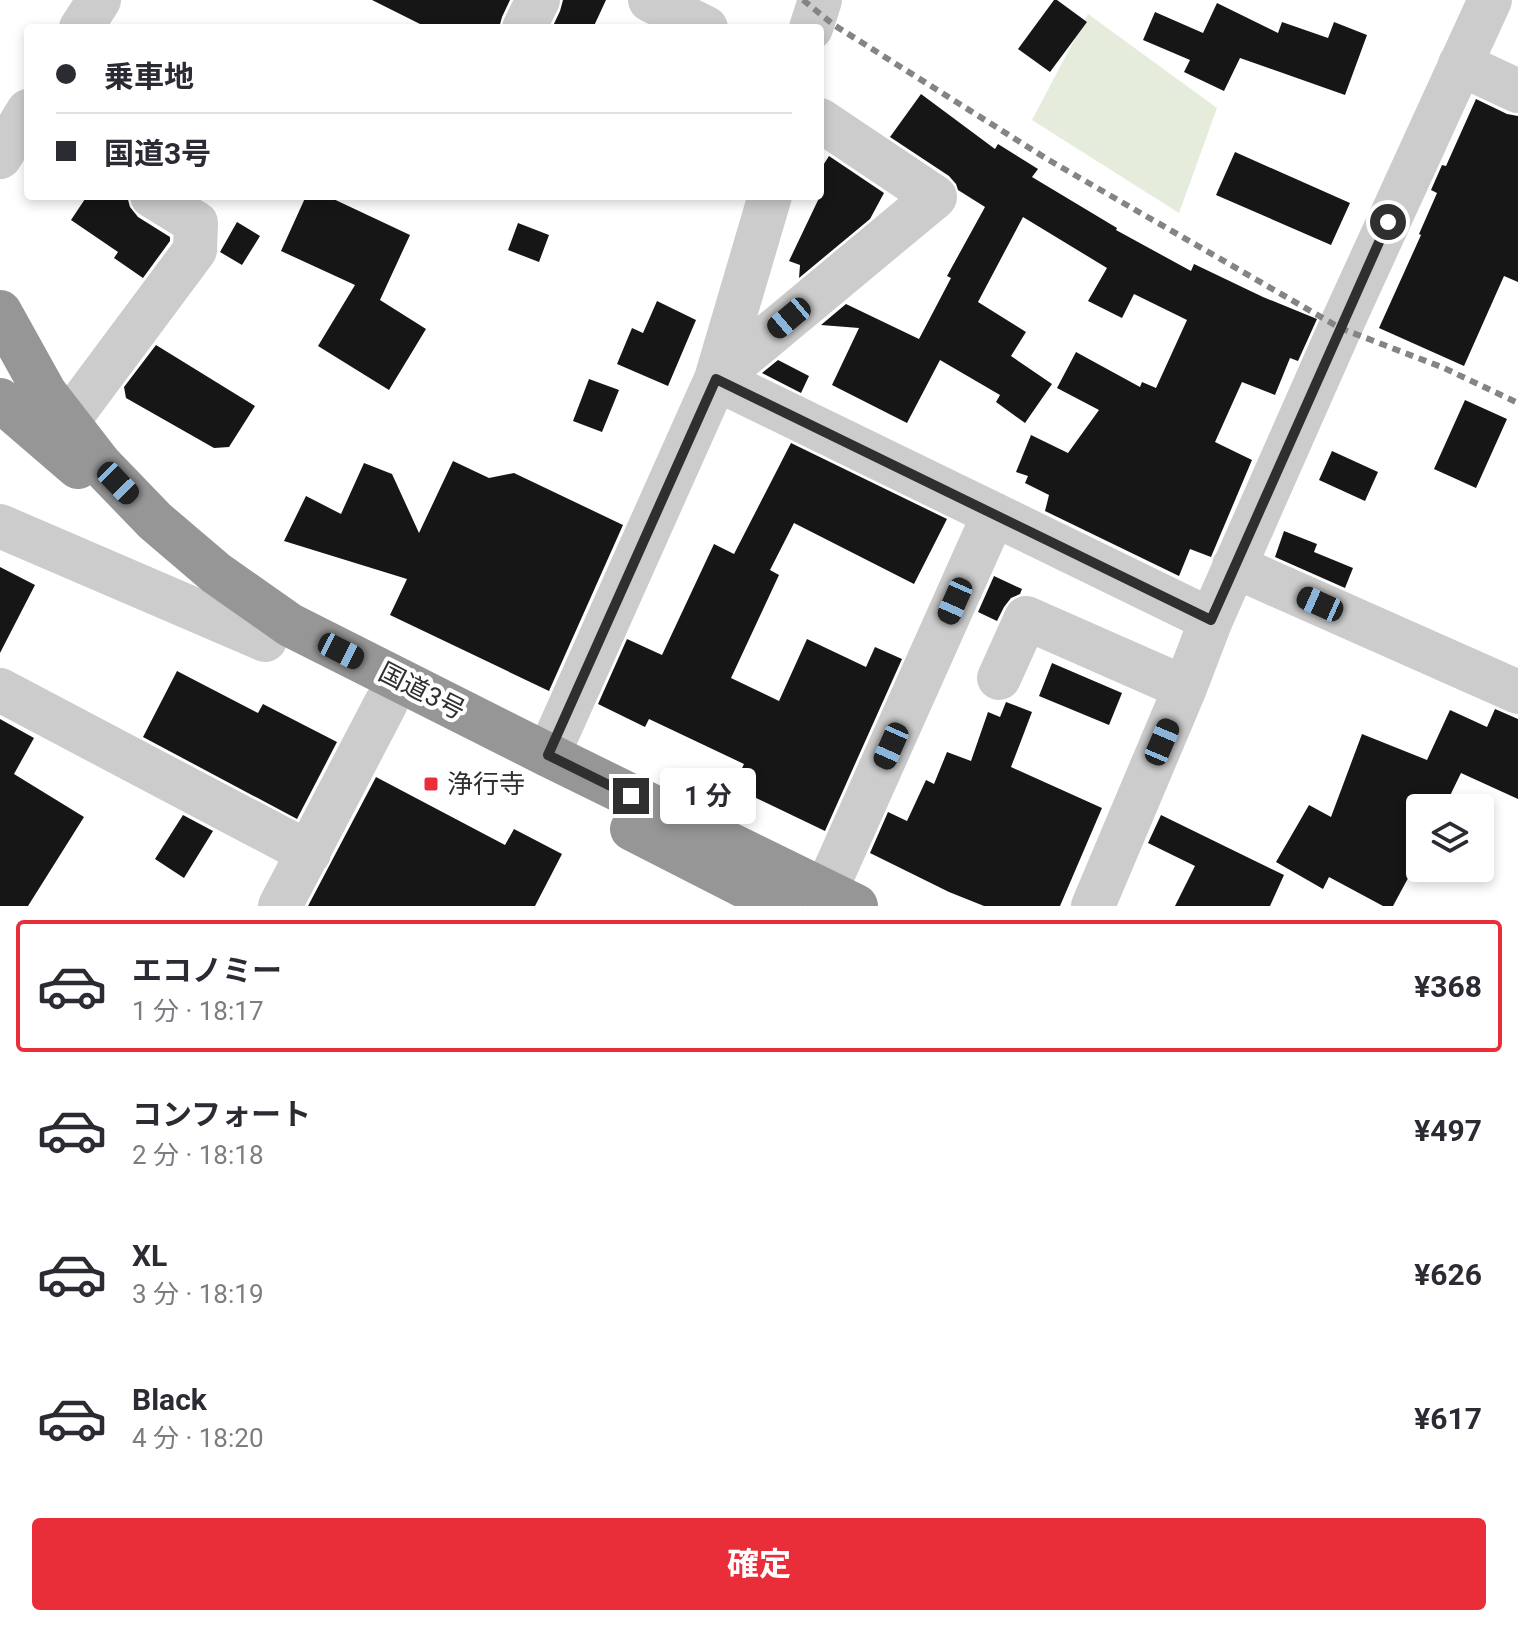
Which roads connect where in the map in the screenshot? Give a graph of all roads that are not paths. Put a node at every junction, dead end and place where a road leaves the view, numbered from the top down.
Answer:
1 (99, 0) edge
2 (538, 0) edge
3 (650, 0) edge
4 (820, 0) edge
5 (1490, 0) edge
6 (84, 24) edge
7 (526, 24) edge
8 (698, 24) edge
9 (812, 24) edge
10 (1460, 64) junction
11 (1518, 91) edge
12 (824, 123) edge
13 (159, 200) edge
14 (769, 200) edge
15 (0, 312) edge
16 (716, 379) junction
17 (0, 400) edge
18 (67, 422) junction
19 (994, 514) junction
20 (0, 526) edge
21 (1234, 566) junction
22 (1211, 620) junction
23 (265, 640) junction
24 (999, 678) dead end
25 (1185, 688) junction
26 (0, 690) edge
27 (1518, 692) edge
28 (386, 703) junction
29 (548, 755) junction
30 (309, 853) junction
31 (841, 898) edge
32 (280, 906) edge
33 (783, 906) edge
34 (1093, 906) edge

1 - 6 street
2 - 7 street
3 - 8 street
4 - 9 street
5 - 10 street
10 - 11 street
10 - 21 street
12 - 16 street
13 - 18 street
14 - 16 street
15 - 18 highway, 国道3号
16 - 19 street
16 - 29 street
17 - 23 highway, 国道3号
18 - 29 highway, 国道3号
19 - 22 street
19 - 31 street
20 - 23 street
21 - 22 street
21 - 27 street
22 - 25 street
23 - 28 highway, 国道3号
24 - 25 street
25 - 34 street
26 - 30 street
28 - 30 street
28 - 33 highway, 国道3号
29 - 31 highway, 国道3号
30 - 32 street

